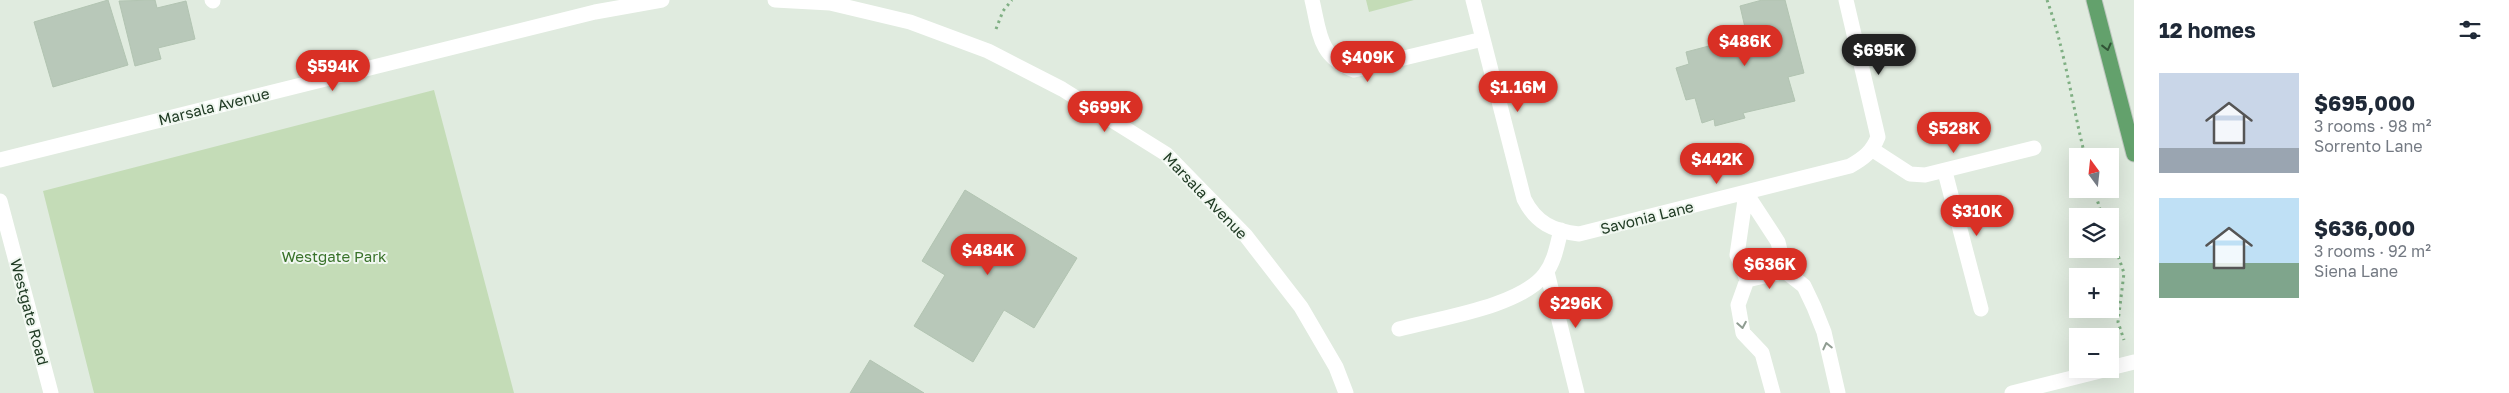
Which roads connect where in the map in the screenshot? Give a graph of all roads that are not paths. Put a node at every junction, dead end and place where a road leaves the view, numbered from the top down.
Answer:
1 (655, 0) edge
2 (775, 0) edge
3 (1312, 0) edge
4 (1473, 0) edge
5 (1846, 0) edge
6 (2094, 0) edge
7 (1483, 39) junction
8 (2034, 148) dead end
9 (1873, 150) junction
10 (2134, 154) edge
11 (0, 160) edge
12 (1945, 172) junction
13 (1746, 193) junction
14 (0, 201) edge
15 (1561, 230) junction
16 (1786, 271) junction
17 (1547, 272) junction
18 (1747, 280) junction
19 (1981, 309) dead end
20 (1399, 329) dead end
21 (2132, 363) edge
22 (2119, 366) edge
23 (2070, 378) edge
24 (51, 393) edge
25 (1346, 393) edge
26 (1577, 393) edge
27 (1773, 393) edge
28 (1838, 393) edge
29 (2012, 393) edge

1 - 11 street, Marsala Avenue
2 - 25 street, Marsala Avenue
3 - 7 street
4 - 7 street, Savonia Lane
5 - 9 street
6 -> 10 main road
7 - 15 street, Savonia Lane
8 - 12 street
9 - 12 street
9 - 13 street, Savonia Lane
12 - 19 street
13 - 15 street, Savonia Lane
13 - 16 street
13 - 18 street
14 - 24 street, Westgate Road
15 - 17 street
16 - 18 street
28 -> 16 street
17 - 20 street
17 - 26 street
18 -> 27 street
21 - 22 street
23 - 29 street

